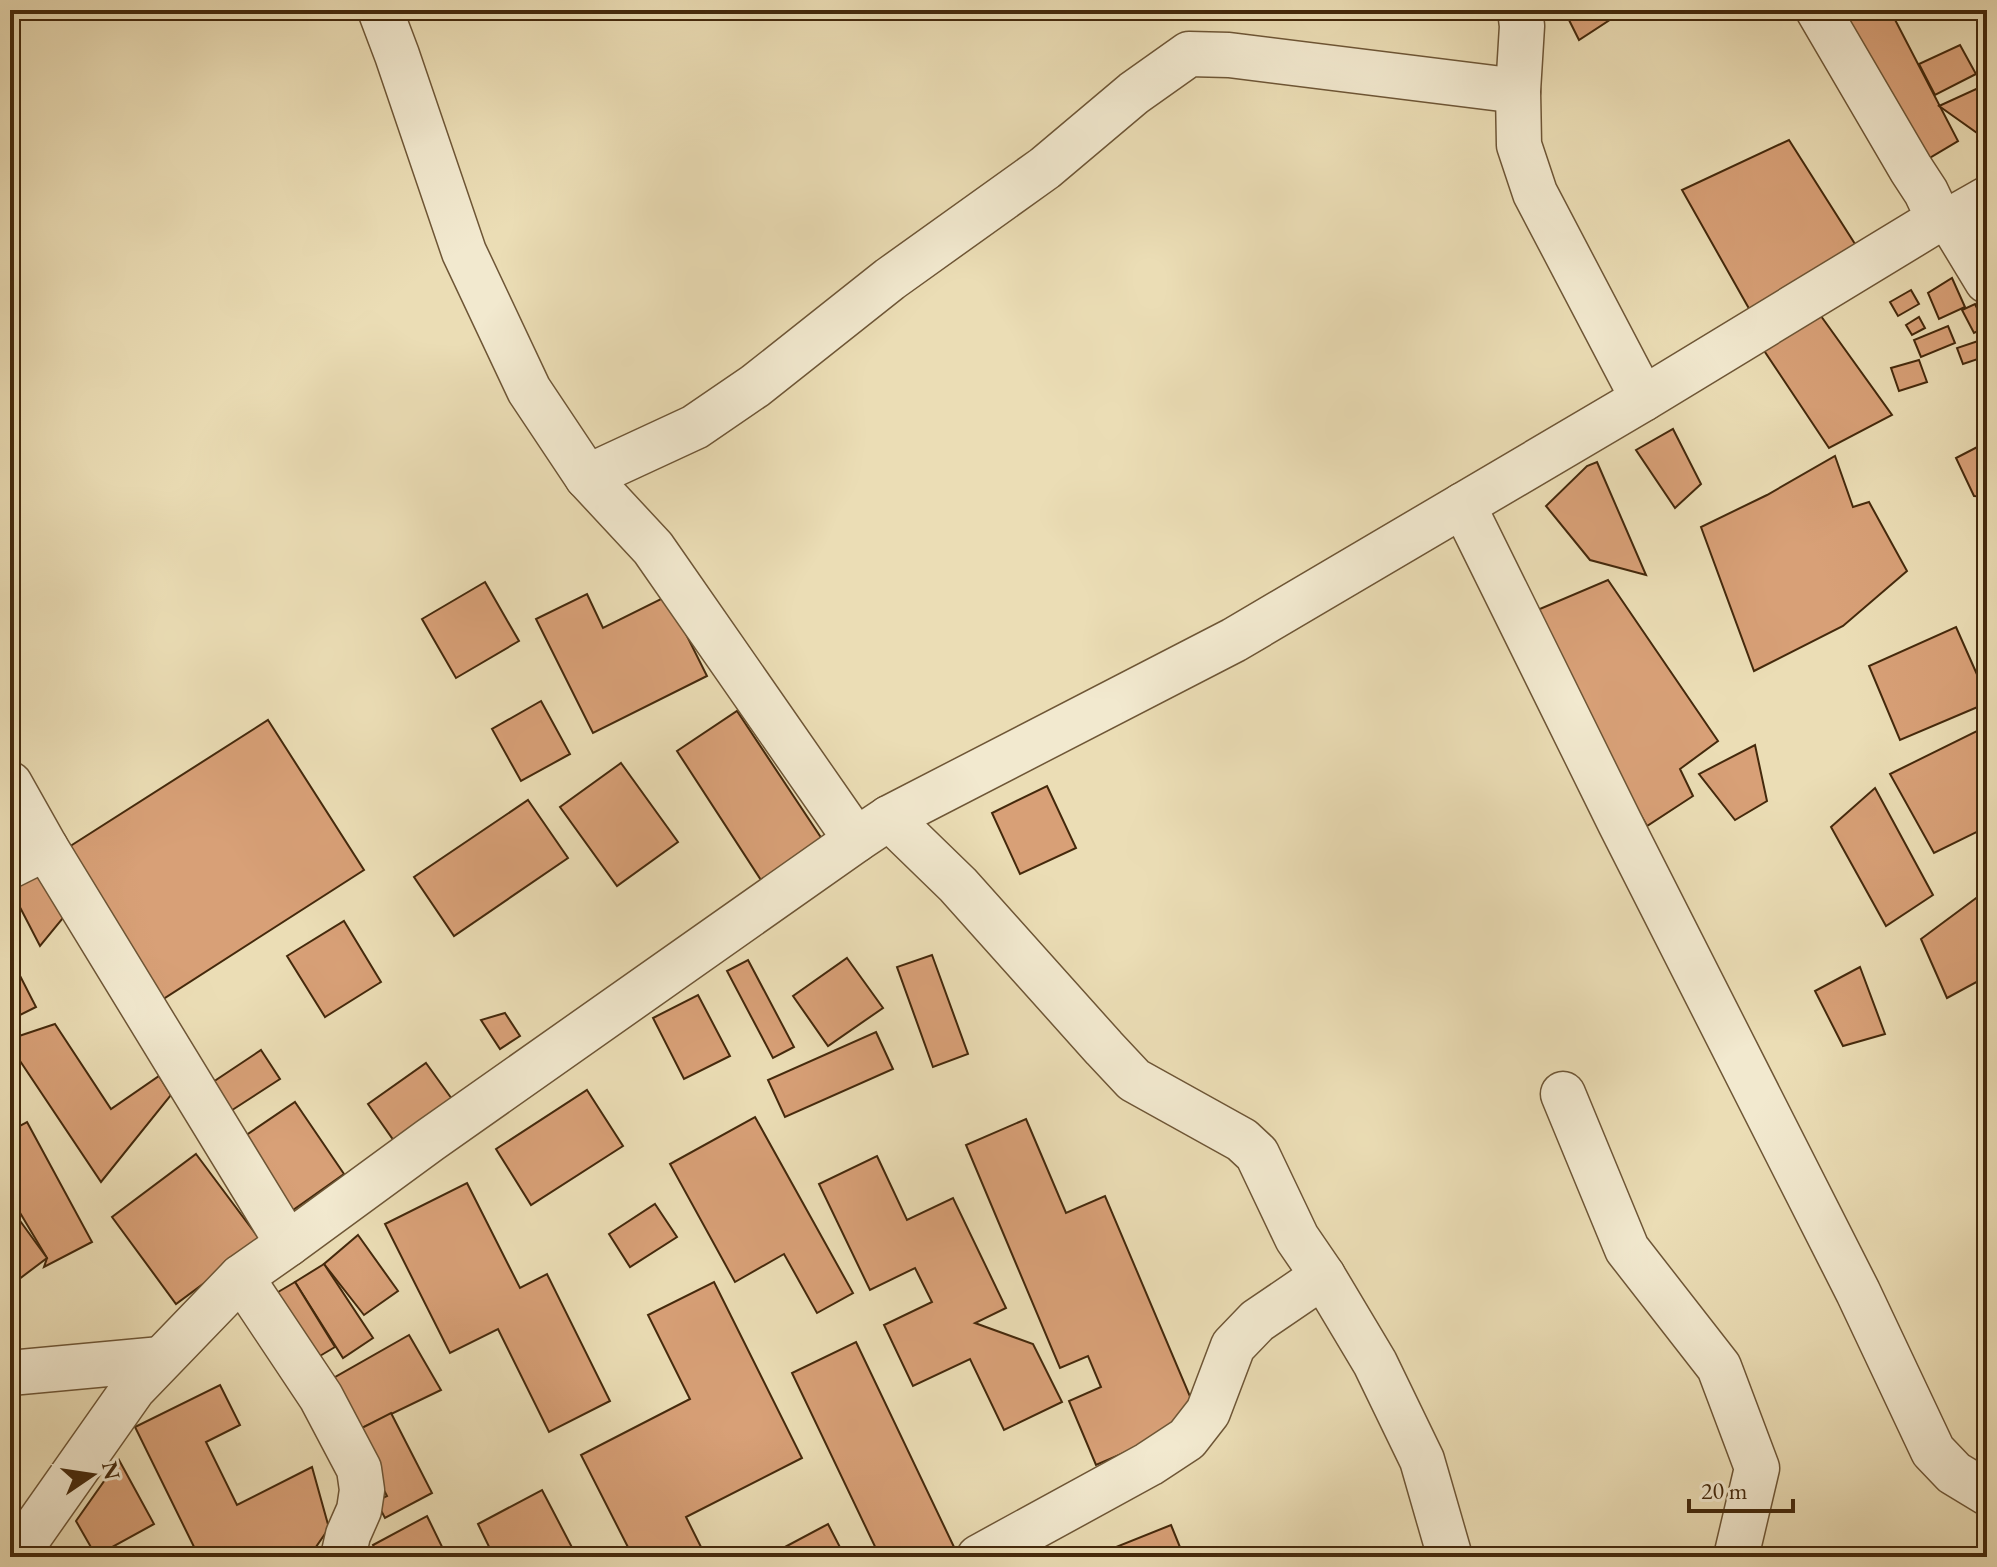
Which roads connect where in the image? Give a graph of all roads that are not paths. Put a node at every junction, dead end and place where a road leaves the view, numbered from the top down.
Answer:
1 (380, 10) edge
2 (1520, 10) edge
3 (1818, 10) edge
4 (1518, 91) junction
5 (1987, 199) edge
6 (1942, 218) junction
7 (1987, 281) edge
8 (1643, 399) junction
9 (587, 477) junction
10 (1463, 505) junction
11 (10, 784) edge
12 (873, 829) junction
13 (28, 857) edge
14 (1563, 1094) dead end
15 (288, 1244) junction
16 (1323, 1276) junction
17 (241, 1277) junction
18 (161, 1359) junction
19 (10, 1373) edge
20 (1987, 1493) edge
21 (20, 1543) edge
22 (1003, 1552) edge
23 (343, 1557) edge
24 (1450, 1557) edge
25 (1736, 1557) edge

1 - 9 street
2 - 4 street
3 - 6 street
4 - 8 street
4 - 9 street
5 - 6 street
6 - 7 street
6 - 8 street
8 - 10 street
9 - 12 street
10 - 12 street
10 - 20 street
11 - 13 street
12 - 15 street
12 - 16 street
13 - 15 street
14 - 25 street
15 - 17 street
16 - 22 street
16 - 24 street
17 - 18 street
17 - 23 street
18 - 19 street
18 - 21 street

